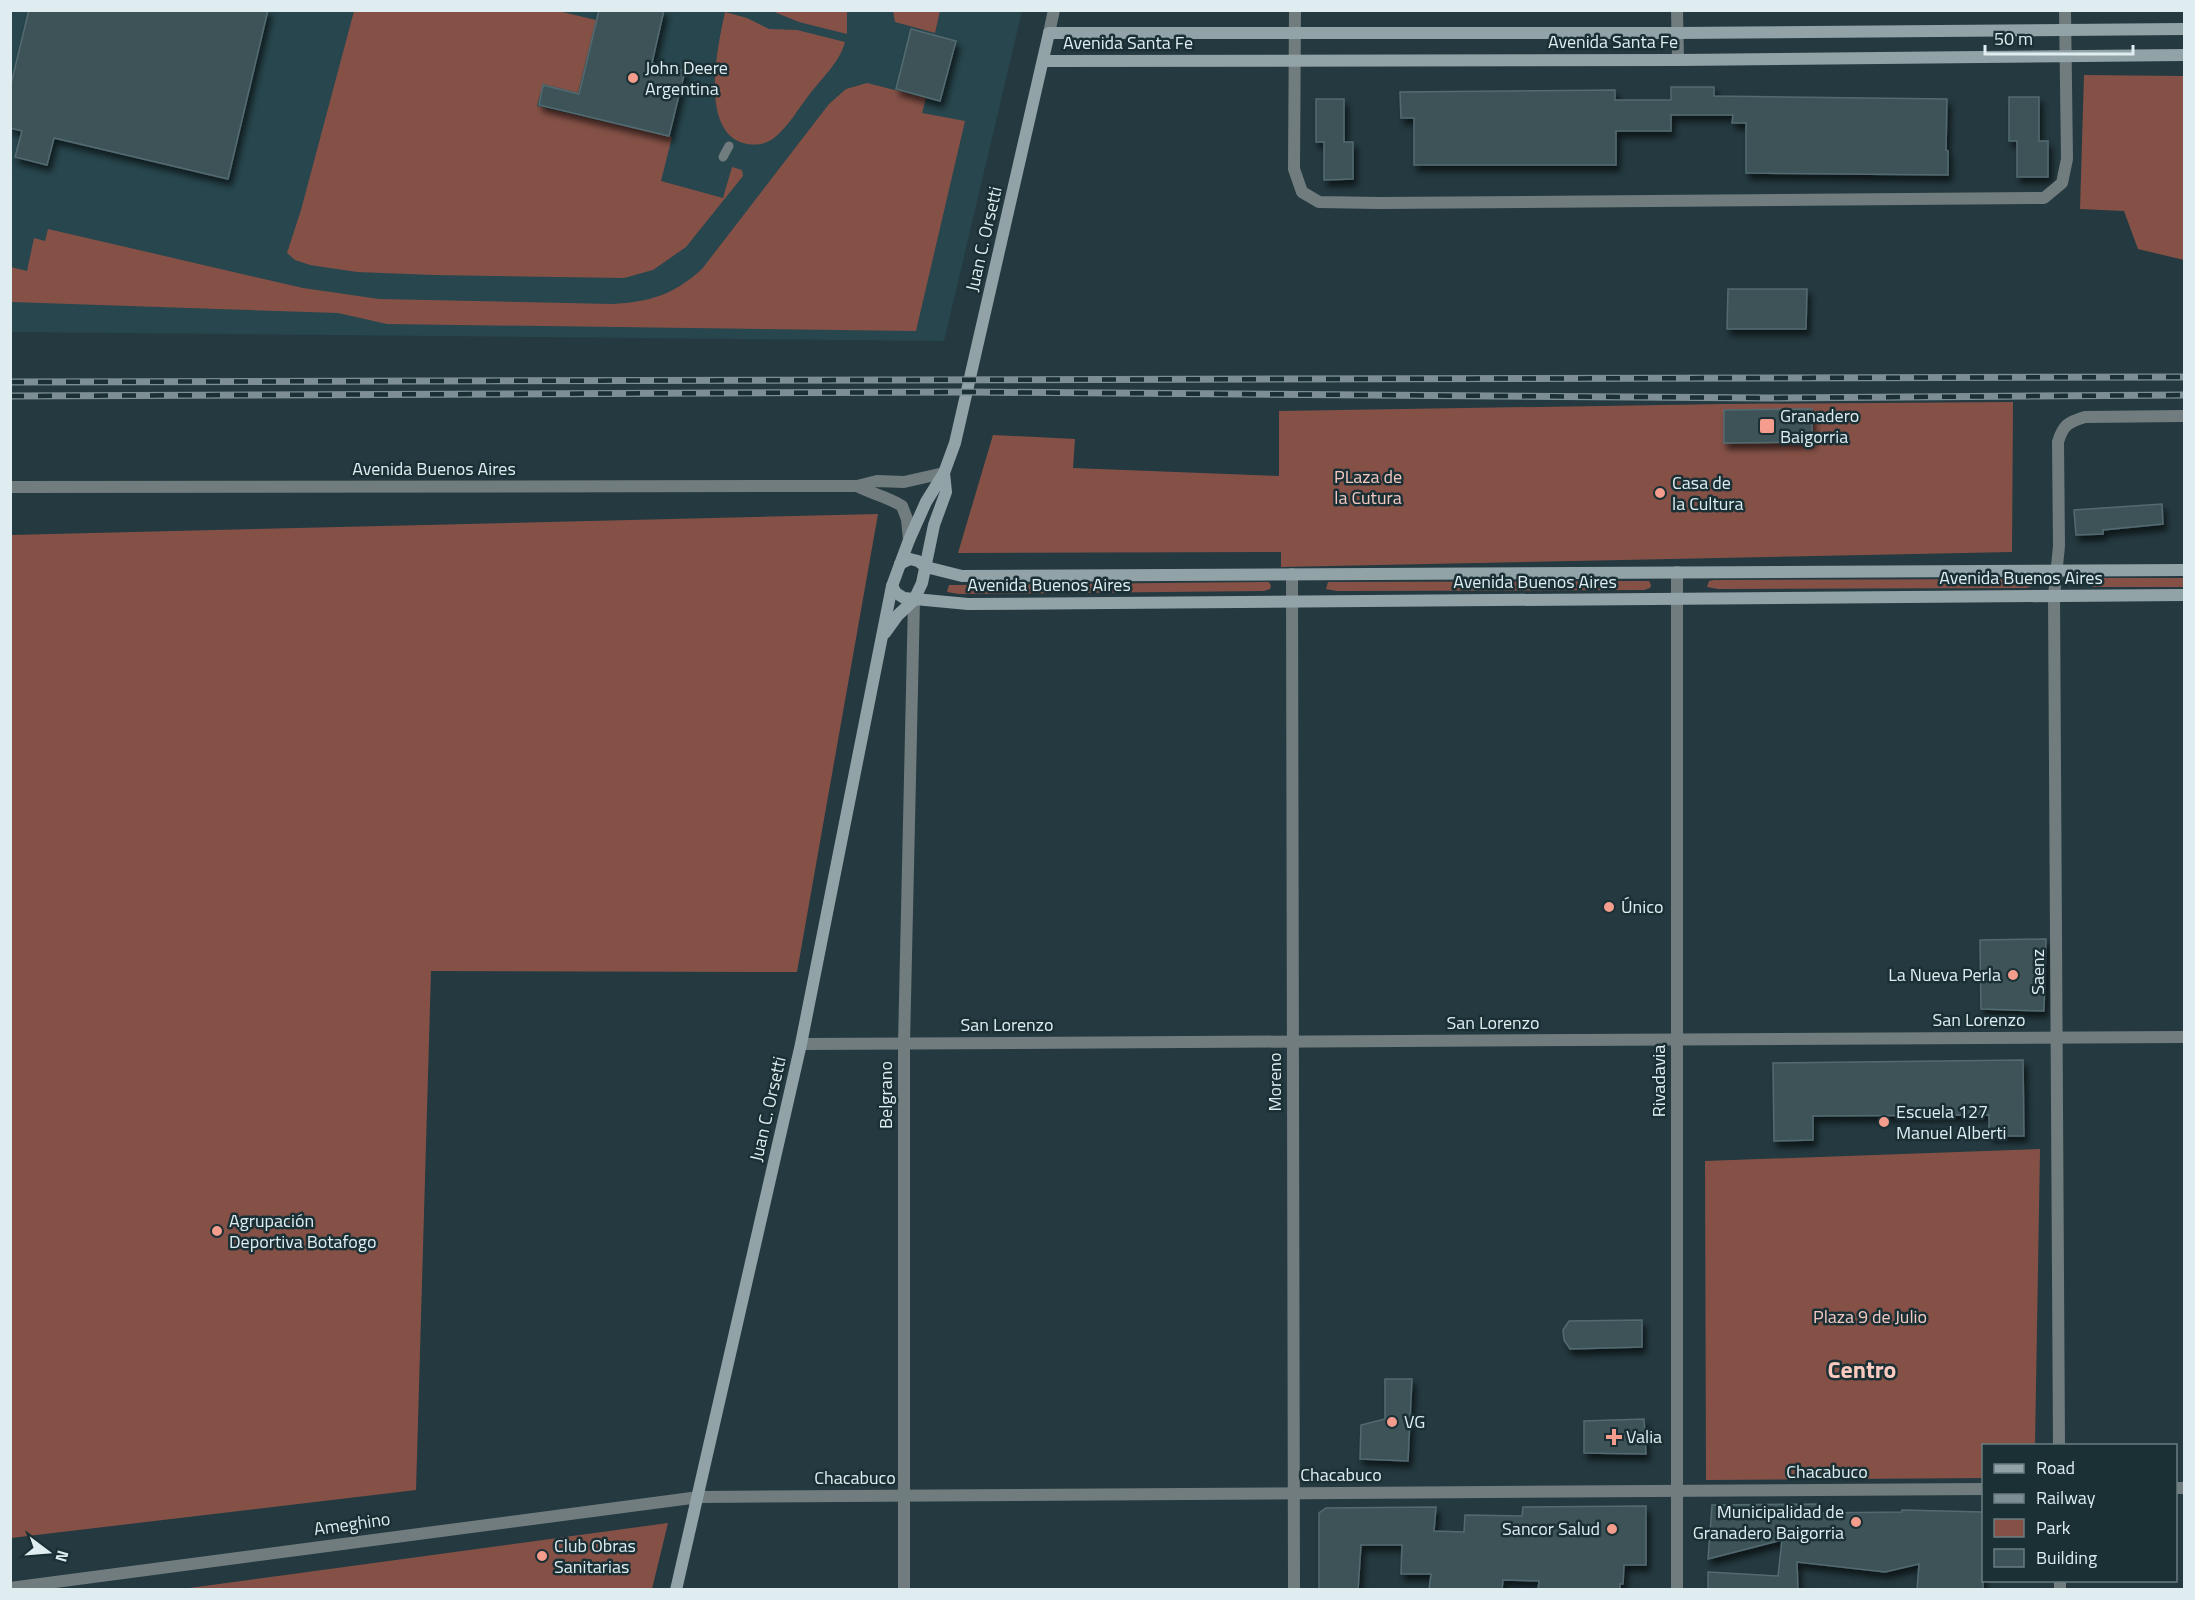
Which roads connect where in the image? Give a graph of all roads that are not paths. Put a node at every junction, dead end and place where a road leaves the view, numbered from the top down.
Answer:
1 (1054, 10) edge
2 (1295, 10) edge
3 (1677, 10) edge
4 (2065, 10) edge
5 (2066, 29) junction
6 (2184, 29) edge
7 (1049, 33) junction
8 (1295, 33) junction
9 (1677, 33) junction
10 (2184, 55) edge
11 (2066, 56) junction
12 (1678, 60) junction
13 (1042, 61) junction
14 (1295, 61) junction
15 (729, 146) dead end
16 (723, 157) dead end
17 (2184, 416) edge
18 (945, 473) junction
19 (857, 486) junction
20 (10, 487) edge
21 (909, 540) junction
22 (900, 564) junction
23 (926, 567) junction
24 (2056, 570) junction
25 (2184, 570) edge
26 (1677, 572) junction
27 (1292, 574) junction
28 (892, 586) junction
29 (2184, 595) edge
30 (2054, 596) junction
31 (1677, 598) junction
32 (914, 600) junction
33 (1293, 601) junction
34 (884, 634) junction
35 (2184, 1037) edge
36 (2056, 1038) junction
37 (1677, 1040) junction
38 (1293, 1042) junction
39 (801, 1044) junction
40 (904, 1044) junction
41 (2059, 1444) edge
42 (1982, 1489) edge
43 (1677, 1491) junction
44 (1294, 1493) junction
45 (904, 1496) junction
46 (699, 1497) junction
47 (10, 1588) edge
48 (676, 1590) edge
49 (904, 1590) edge
50 (1294, 1590) edge
51 (1677, 1590) edge

1 - 7 street, Juan C. Orsetti
2 - 8 street
3 - 9 street
4 - 5 street
5 - 6 main road, Avenida Santa Fe
5 - 9 main road, Avenida Santa Fe
5 - 11 street
7 - 8 main road, Avenida Santa Fe
7 - 13 main road, Juan C. Orsetti
8 - 9 main road, Avenida Santa Fe
8 - 14 street
9 - 12 street
10 - 11 main road, Avenida Santa Fe
11 - 12 main road, Avenida Santa Fe
11 - 14 street
12 - 14 main road, Avenida Santa Fe
13 - 14 main road, Avenida Santa Fe
13 - 18 main road, Juan C. Orsetti
15 - 16 lane
17 - 24 street, Saenz
18 - 19 street, Avenida Buenos Aires
18 - 21 main road, Juan C. Orsetti
18 - 23 main road, Juan C. Orsetti
19 - 20 street, Avenida Buenos Aires
19 - 21 street, Avenida Buenos Aires
21 - 22 main road, Juan C. Orsetti
22 - 23 main road, Avenida Buenos Aires
22 - 28 main road, Juan C. Orsetti
23 - 27 main road, Avenida Buenos Aires
23 - 32 main road, Juan C. Orsetti
24 - 25 main road, Avenida Buenos Aires
24 - 26 main road, Avenida Buenos Aires
24 - 30 street, Saenz
26 - 27 main road, Avenida Buenos Aires
26 - 31 street, Rivadavia
27 - 33 street, Moreno
28 - 32 main road, Avenida Buenos Aires
28 - 34 main road, Juan C. Orsetti
29 - 30 main road, Avenida Buenos Aires
30 - 31 main road, Avenida Buenos Aires
30 - 36 street, Saenz
31 - 33 main road, Avenida Buenos Aires
31 - 37 street, Rivadavia
32 - 33 main road, Avenida Buenos Aires
32 - 34 main road, Juan C. Orsetti
32 - 40 street, Belgrano
33 - 38 street, Moreno
34 - 39 main road, Juan C. Orsetti
35 - 36 street, San Lorenzo
36 - 37 street, San Lorenzo
36 - 41 street, Saenz
37 - 38 street, San Lorenzo
37 - 43 street, Rivadavia
38 - 40 street, San Lorenzo
38 - 44 street, Moreno
39 - 40 street, San Lorenzo
39 - 46 main road, Juan C. Orsetti
40 - 45 street, Belgrano
42 - 43 street, Chacabuco
43 - 44 street, Chacabuco
43 - 51 street, Rivadavia
44 - 45 street, Chacabuco
44 - 50 street, Moreno
45 - 46 street, Chacabuco
45 - 49 street, Belgrano
46 - 47 street, Ameghino
46 - 48 main road, Juan C. Orsetti

